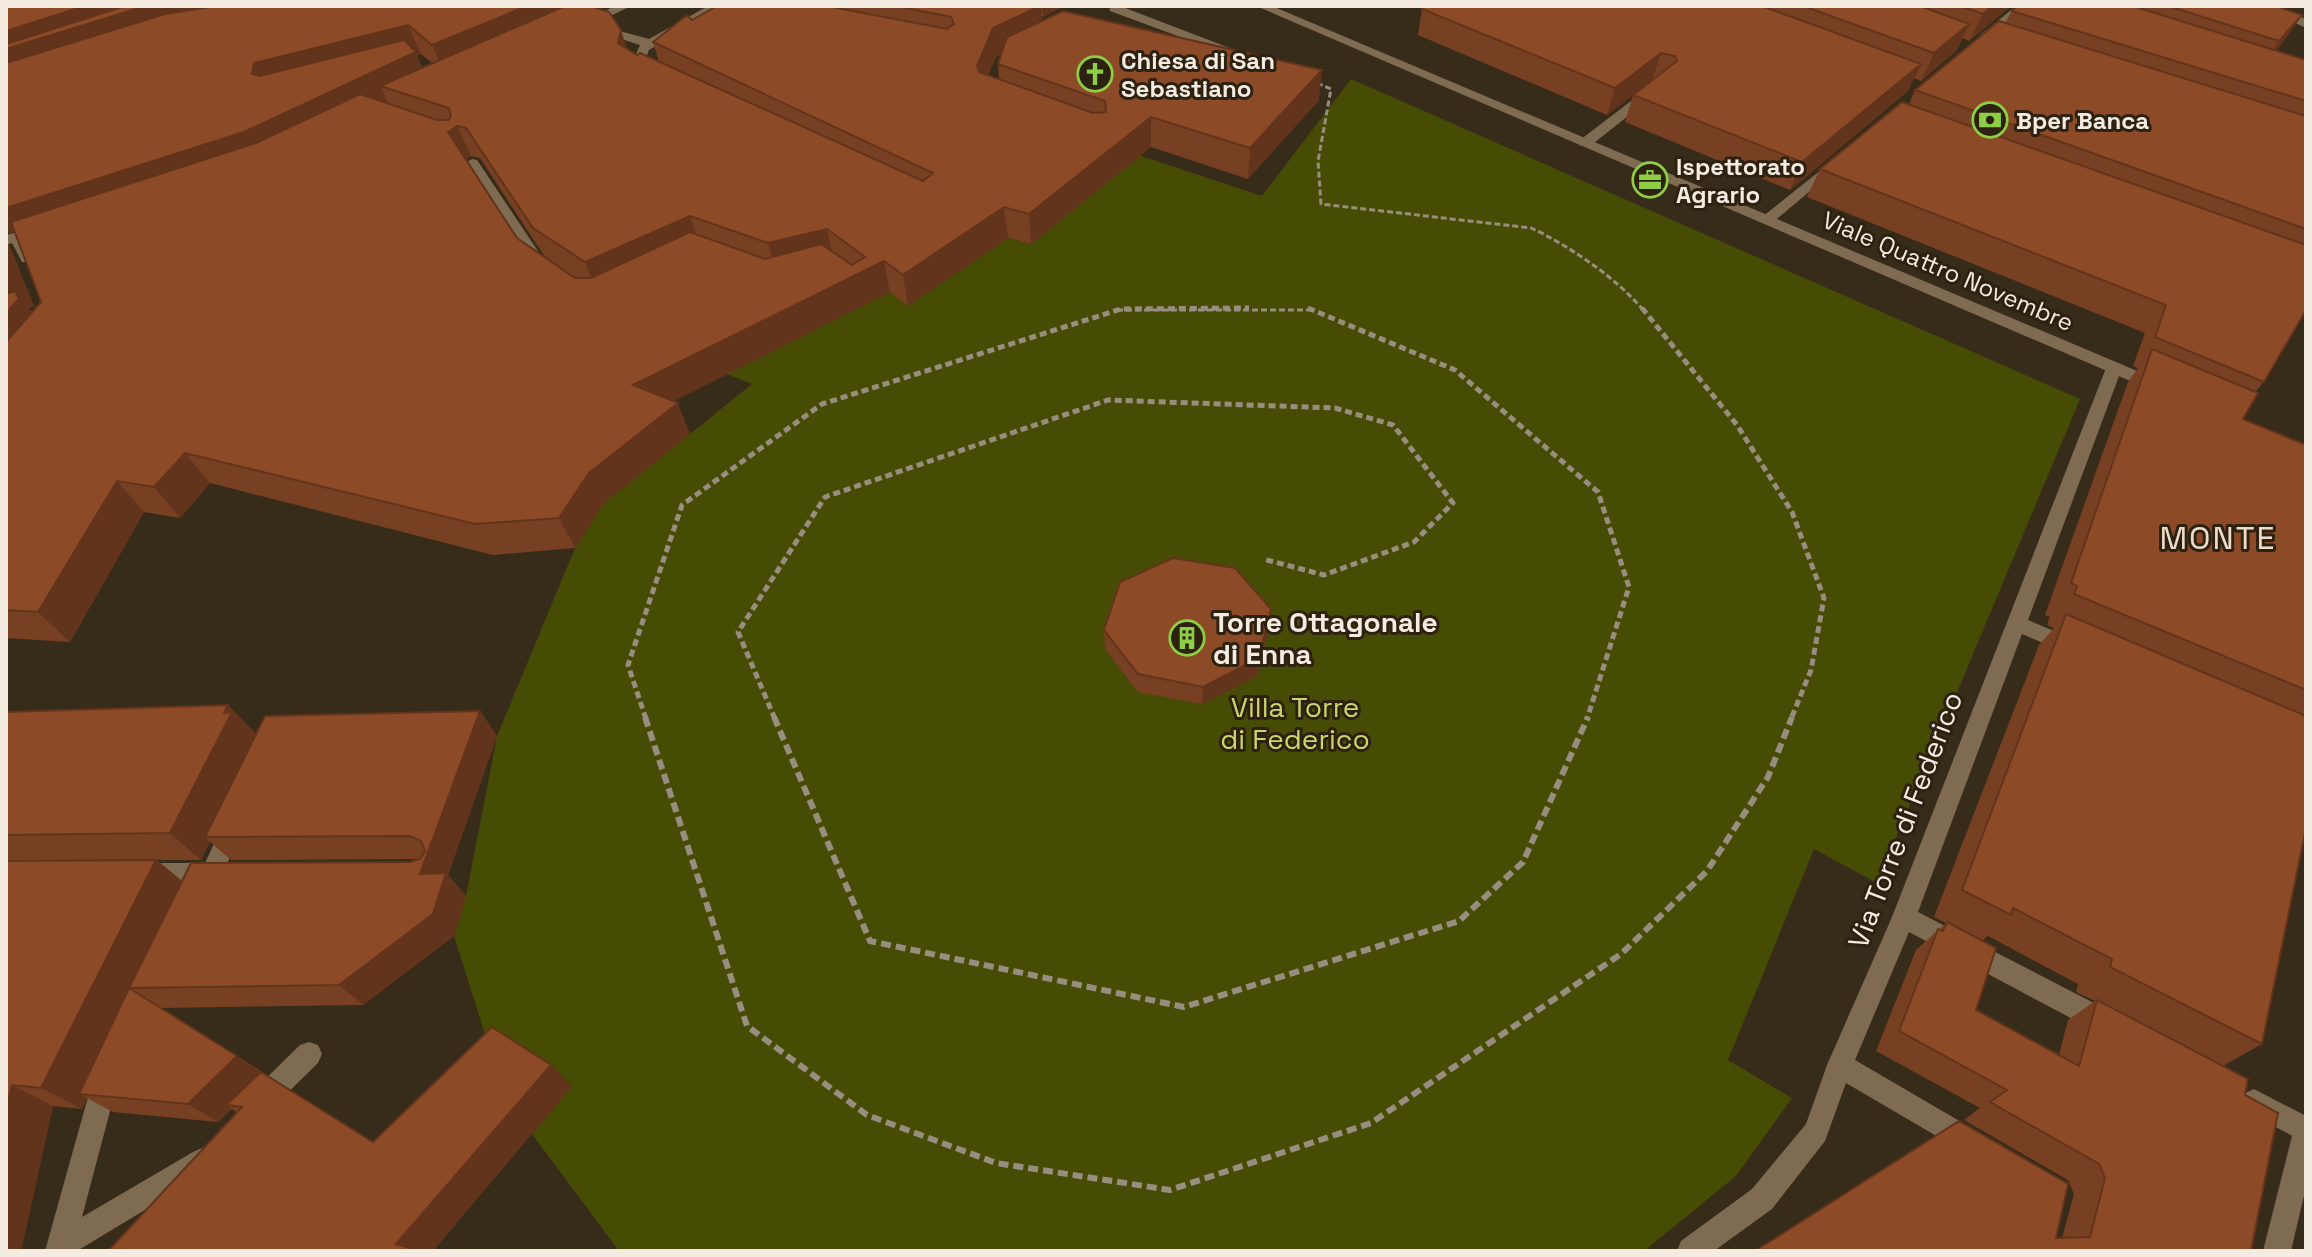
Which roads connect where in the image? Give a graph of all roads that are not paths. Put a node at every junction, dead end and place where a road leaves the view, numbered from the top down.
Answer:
1 (625, 6) edge
2 (719, 6) edge
3 (1262, 6) edge
4 (2023, 6) edge
5 (2265, 6) edge
6 (1116, 7) edge
7 (736, 9) edge
8 (1100, 15) dead end
9 (585, 23) junction
10 (2306, 24) edge
11 (571, 29) edge
12 (651, 44) junction
13 (1998, 44) edge
14 (1309, 79) edge
15 (664, 81) edge
16 (1659, 86) edge
17 (1585, 143) junction
18 (1853, 148) edge
19 (472, 163) edge
20 (1767, 220) junction
21 (6, 240) edge
22 (550, 272) edge
23 (33, 274) edge
24 (2114, 368) junction
25 (2172, 392) edge
26 (2016, 623) junction
27 (2088, 654) edge
28 (244, 805) edge
29 (117, 873) edge
30 (212, 873) junction
31 (243, 873) edge
32 (198, 901) edge
33 (1904, 917) junction
34 (2126, 1034) edge
35 (309, 1054) dead end
36 (122, 1055) edge
37 (1840, 1065) junction
38 (2237, 1093) edge
39 (244, 1118) edge
40 (2306, 1131) edge
41 (223, 1139) edge
42 (1989, 1153) edge
43 (60, 1248) edge
44 (1691, 1251) edge
45 (2277, 1251) edge

1 - 9 street
2 - 7 street
2 - 12 street
3 - 17 street, Viale Quattro Novembre
4 - 13 street
5 - 10 street
6 - 8 street
6 - 14 street
9 - 11 street
9 - 12 street
12 - 15 street
16 - 17 street
17 - 20 street, Viale Quattro Novembre
18 - 20 street
19 - 22 street
20 - 24 street, Viale Quattro Novembre
21 - 23 street
24 - 25 street, Viale Quattro Novembre
24 - 26 street, Via Torre di Federico
26 - 27 street
26 - 33 street, Via Torre di Federico
28 - 30 street
29 - 30 street
30 - 31 street
30 - 32 street
33 - 34 street
33 - 37 street, Via Torre di Federico
35 - 39 street
36 - 43 street
37 - 42 street
37 - 44 street, Via Torre di Federico
38 - 40 street
40 - 45 street
41 - 43 street

